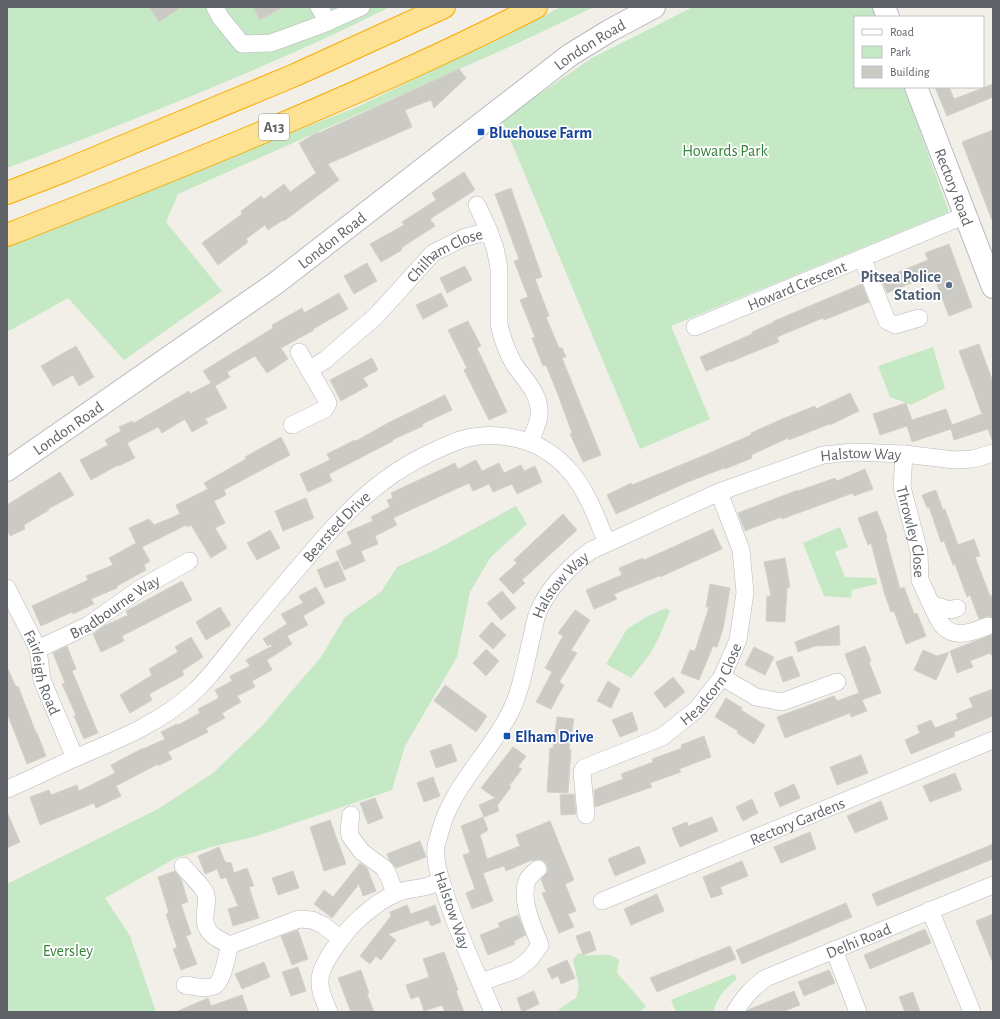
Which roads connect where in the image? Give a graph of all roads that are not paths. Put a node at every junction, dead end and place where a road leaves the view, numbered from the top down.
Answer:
1 (215, 7) edge
2 (318, 7) edge
3 (361, 7) edge
4 (444, 7) edge
5 (536, 7) edge
6 (654, 7) edge
7 (328, 22) junction
8 (916, 88) edge
9 (7, 193) edge
10 (477, 205) dead end
11 (966, 215) junction
12 (489, 231) junction
13 (7, 235) edge
14 (862, 258) junction
15 (993, 284) edge
16 (919, 318) dead end
17 (695, 328) dead end
18 (299, 352) dead end
19 (309, 370) junction
20 (292, 425) dead end
21 (530, 442) junction
22 (993, 453) edge
23 (904, 454) junction
24 (7, 470) edge
25 (719, 492) junction
26 (607, 543) junction
27 (189, 561) dead end
28 (7, 588) edge
29 (931, 604) junction
30 (956, 608) dead end
31 (988, 626) dead end
32 (38, 649) junction
33 (722, 677) junction
34 (837, 682) dead end
35 (993, 740) edge
36 (75, 758) junction
37 (7, 789) edge
38 (351, 815) dead end
39 (586, 815) dead end
40 (183, 866) dead end
41 (538, 869) dead end
42 (441, 881) junction
43 (993, 885) edge
44 (395, 893) junction
45 (602, 901) dead end
46 (930, 910) junction
47 (341, 940) junction
48 (230, 944) junction
49 (834, 950) junction
50 (481, 982) junction
51 (185, 985) dead end
52 (329, 1012) edge
53 (493, 1012) edge
54 (735, 1012) edge
55 (858, 1012) edge
56 (972, 1012) edge

1 - 7 street
2 - 7 street
3 - 7 street
4 - 9 highway, A13
5 - 13 highway, A13
6 - 24 main road, London Road
8 - 11 main road, Rectory Road
10 - 12 street
11 - 14 street, Howard Crescent
11 - 15 main road, Rectory Road
12 - 19 street, Chilham Close
12 - 21 street, Chilham Close
14 - 16 street
14 - 17 street, Howard Crescent
18 - 19 street
19 - 20 street
21 - 26 street, Bearsted Drive
21 - 36 street, Bearsted Drive
22 - 23 street, Halstow Way
23 - 25 street, Halstow Way
23 - 29 street, Throwley Close
25 - 26 street, Halstow Way
25 - 33 street, Headcorn Close
26 - 42 street, Halstow Way
27 - 32 street, Bradbourne Way
28 - 32 street, Fairleigh Road
29 - 30 street
29 - 31 street, Throwley Close
32 - 36 street, Fairleigh Road
33 - 34 street
33 - 39 street, Headcorn Close
35 - 45 street, Rectory Gardens
36 - 37 street, Bearsted Drive
38 - 44 street
40 - 48 street
41 - 50 street
42 - 44 street
42 - 50 street, Halstow Way
43 - 46 street, Delhi Road
44 - 47 street
46 - 49 street, Delhi Road
46 - 56 street
47 - 48 street
47 - 52 street
48 - 51 street
49 - 54 street, Delhi Road
49 - 55 street
50 - 53 street, Halstow Way

